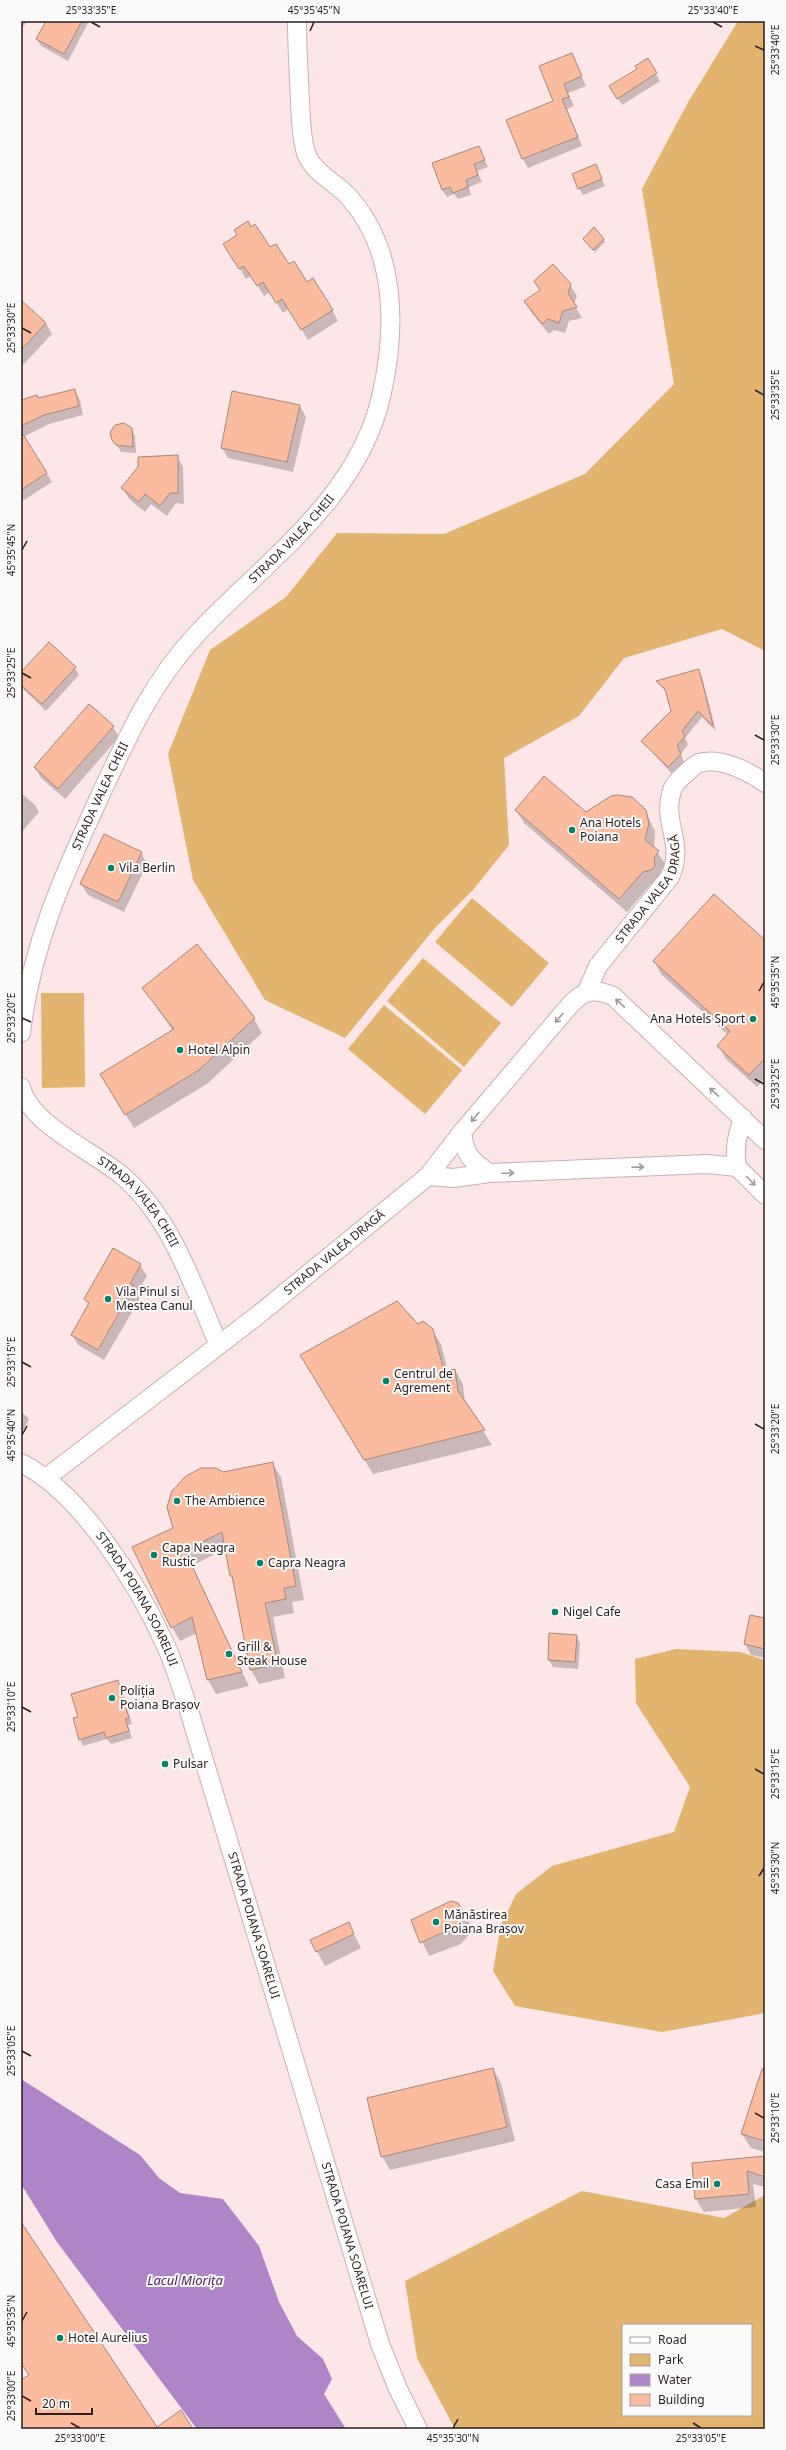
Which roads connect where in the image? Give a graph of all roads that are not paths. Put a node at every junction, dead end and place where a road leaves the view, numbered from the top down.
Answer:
1 (297, 21) edge
2 (765, 783) edge
3 (587, 991) junction
4 (21, 1033) edge
5 (21, 1086) edge
6 (743, 1118) junction
7 (462, 1132) junction
8 (765, 1140) edge
9 (738, 1167) junction
10 (489, 1173) junction
11 (428, 1176) junction
12 (765, 1195) edge
13 (219, 1345) junction
14 (21, 1463) edge
15 (46, 1478) junction
16 (418, 2429) edge

1 - 4 street, STRADA VALEA CHEII
2 - 3 street, STRADA VALEA DRAGĂ
6 -> 3 street
3 -> 7 street, STRADA VALEA DRAGĂ
5 - 13 street, STRADA VALEA CHEII
6 - 8 street
6 - 9 street
7 - 10 street
7 - 11 street, STRADA VALEA DRAGĂ
10 -> 9 street
9 -> 12 street
10 - 11 street
11 - 13 street, STRADA VALEA DRAGĂ
13 - 15 street, STRADA VALEA DRAGĂ
14 - 15 street, STRADA POIANA SOARELUI
15 - 16 street, STRADA POIANA SOARELUI

